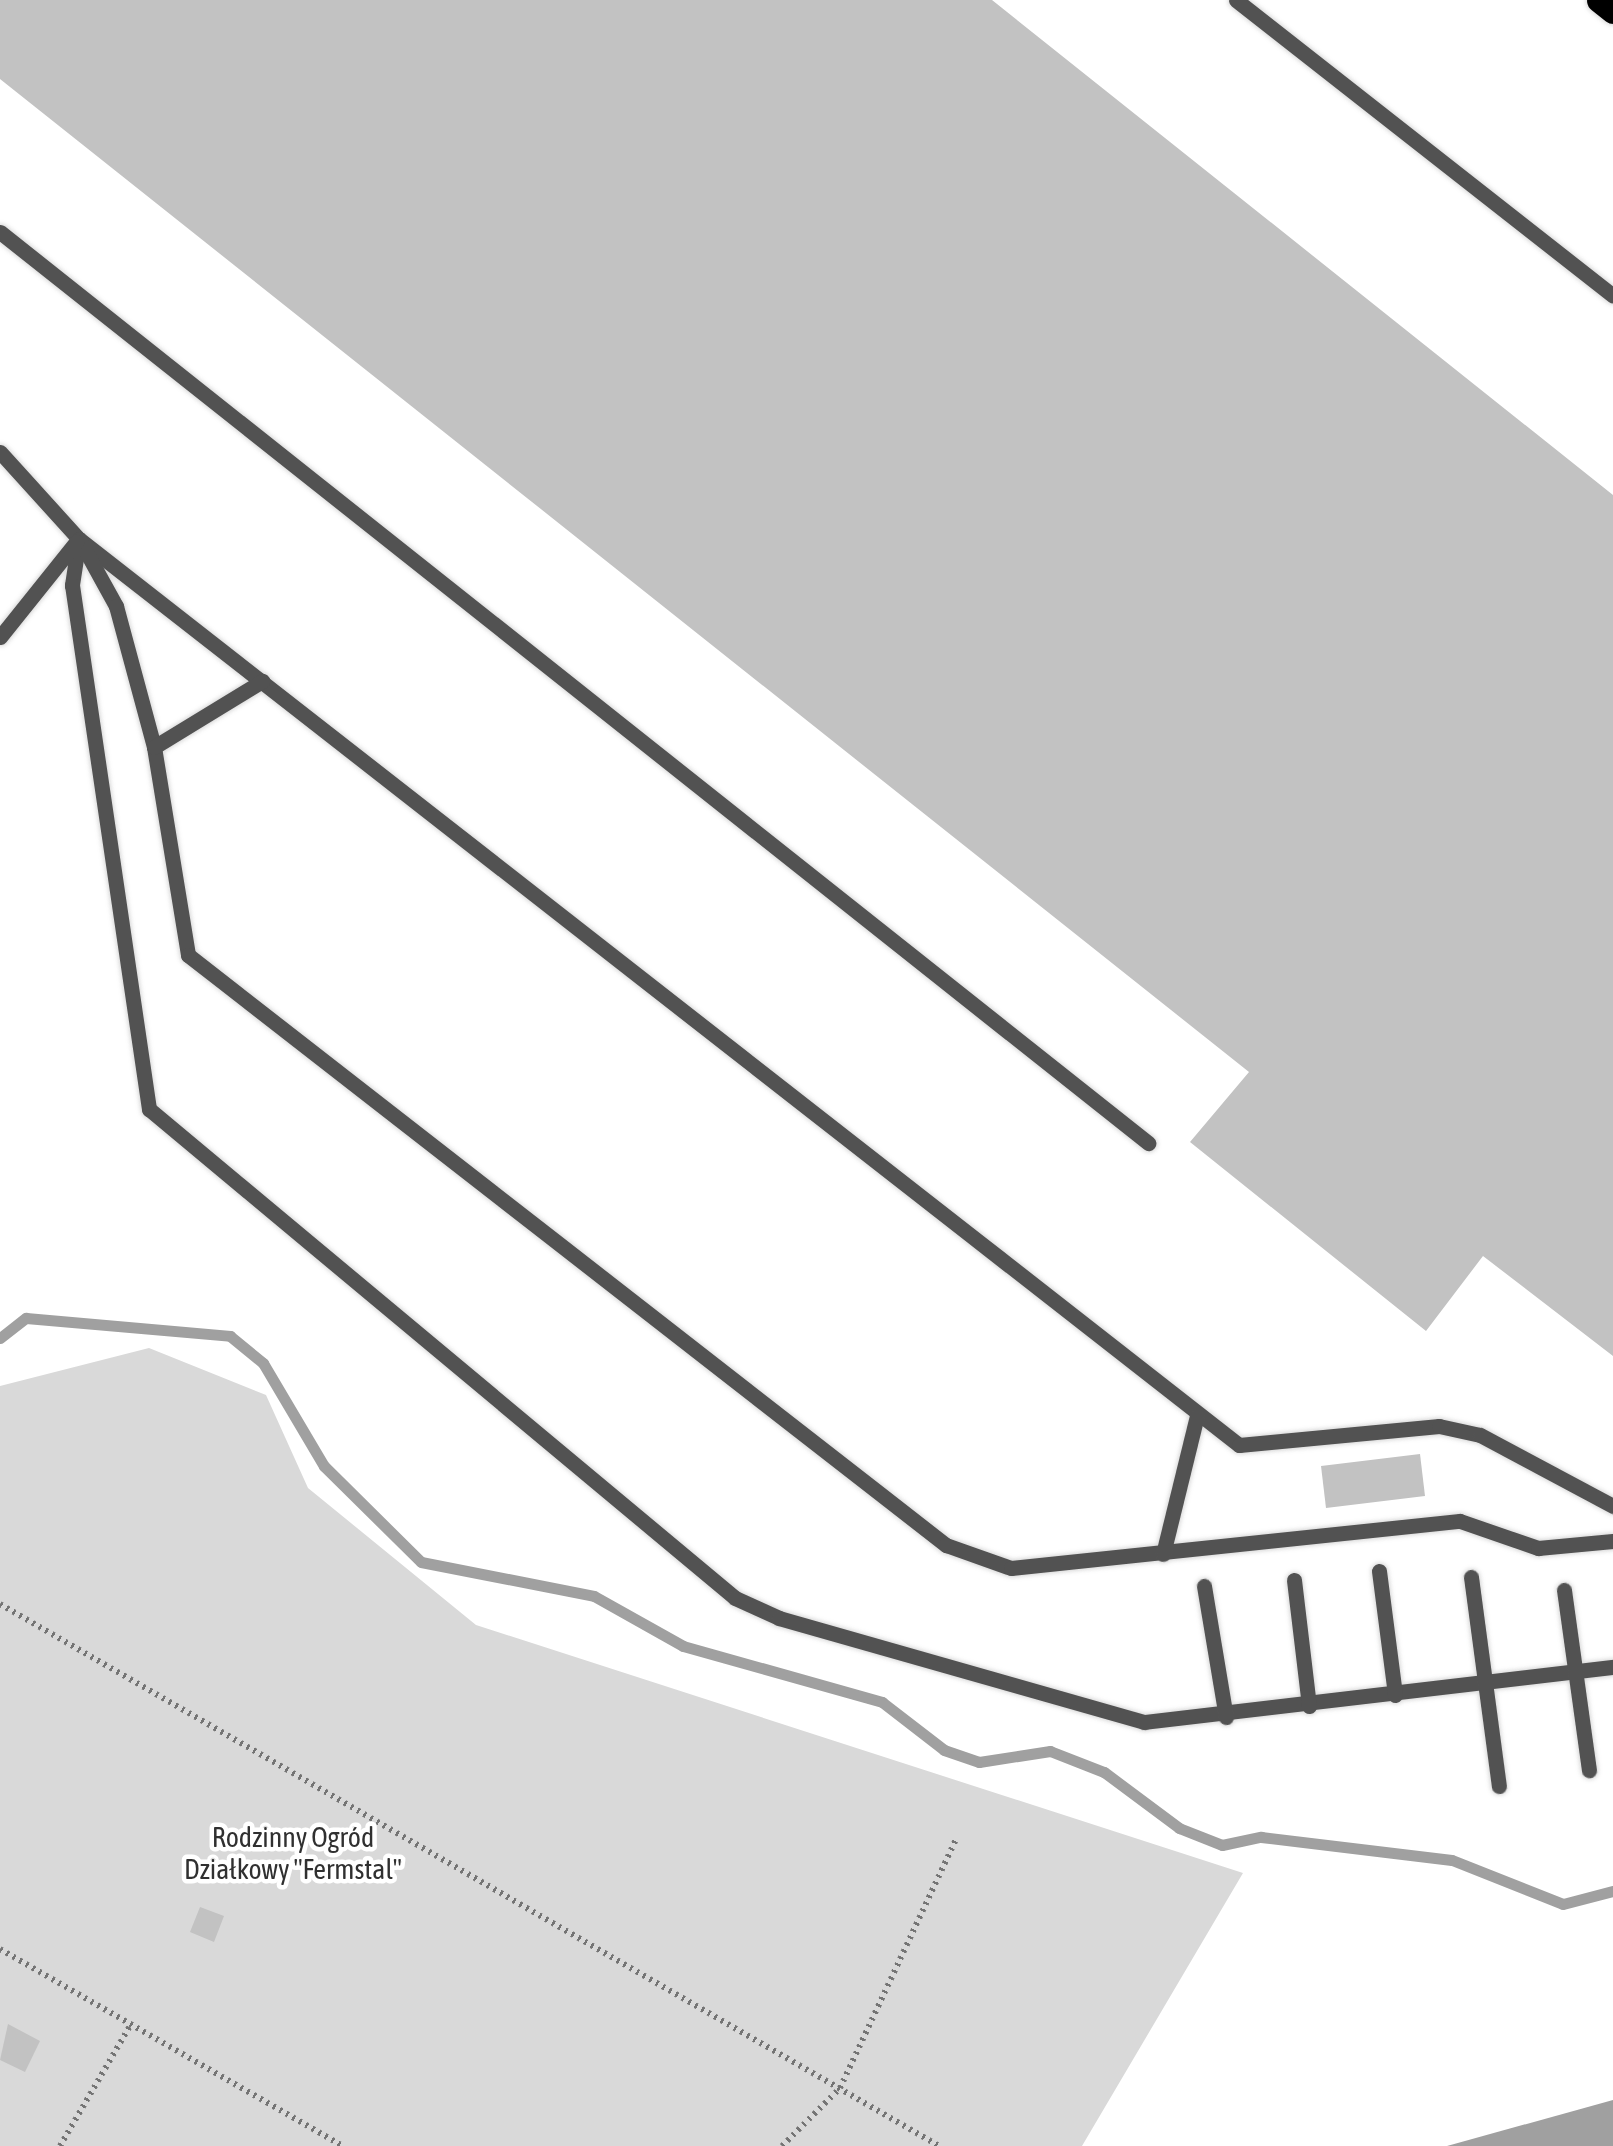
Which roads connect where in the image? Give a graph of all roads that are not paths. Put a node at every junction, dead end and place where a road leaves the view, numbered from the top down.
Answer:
1 (1236, 0) edge
2 (1599, 0) edge
3 (1613, 11) edge
4 (0, 232) edge
5 (1613, 296) edge
6 (0, 452) edge
7 (79, 539) junction
8 (0, 637) edge
9 (262, 681) junction
10 (154, 747) junction
11 (1148, 1142) dead end
12 (1198, 1416) junction
13 (1613, 1506) edge
14 (1613, 1541) edge
15 (1163, 1554) junction
16 (1379, 1571) dead end
17 (1470, 1578) dead end
18 (1294, 1580) dead end
19 (1204, 1586) dead end
20 (1564, 1590) dead end
21 (1613, 1667) edge
22 (1576, 1672) junction
23 (1484, 1684) junction
24 (1395, 1696) junction
25 (1310, 1706) junction
26 (1226, 1717) junction
27 (1589, 1770) dead end
28 (1499, 1786) dead end

1 - 5 lane
2 - 3 main road
4 - 11 lane
6 - 7 lane
7 - 8 lane
7 - 9 lane
7 - 10 lane
7 - 26 lane
9 - 10 lane
9 - 12 lane
10 - 15 lane
12 - 13 lane
12 - 15 lane
14 - 15 lane
16 - 24 lane
17 - 23 lane
18 - 25 lane
19 - 26 lane
20 - 22 lane
21 - 22 lane
22 - 23 lane
22 - 27 lane
23 - 24 lane
23 - 28 lane
24 - 25 lane
25 - 26 lane

